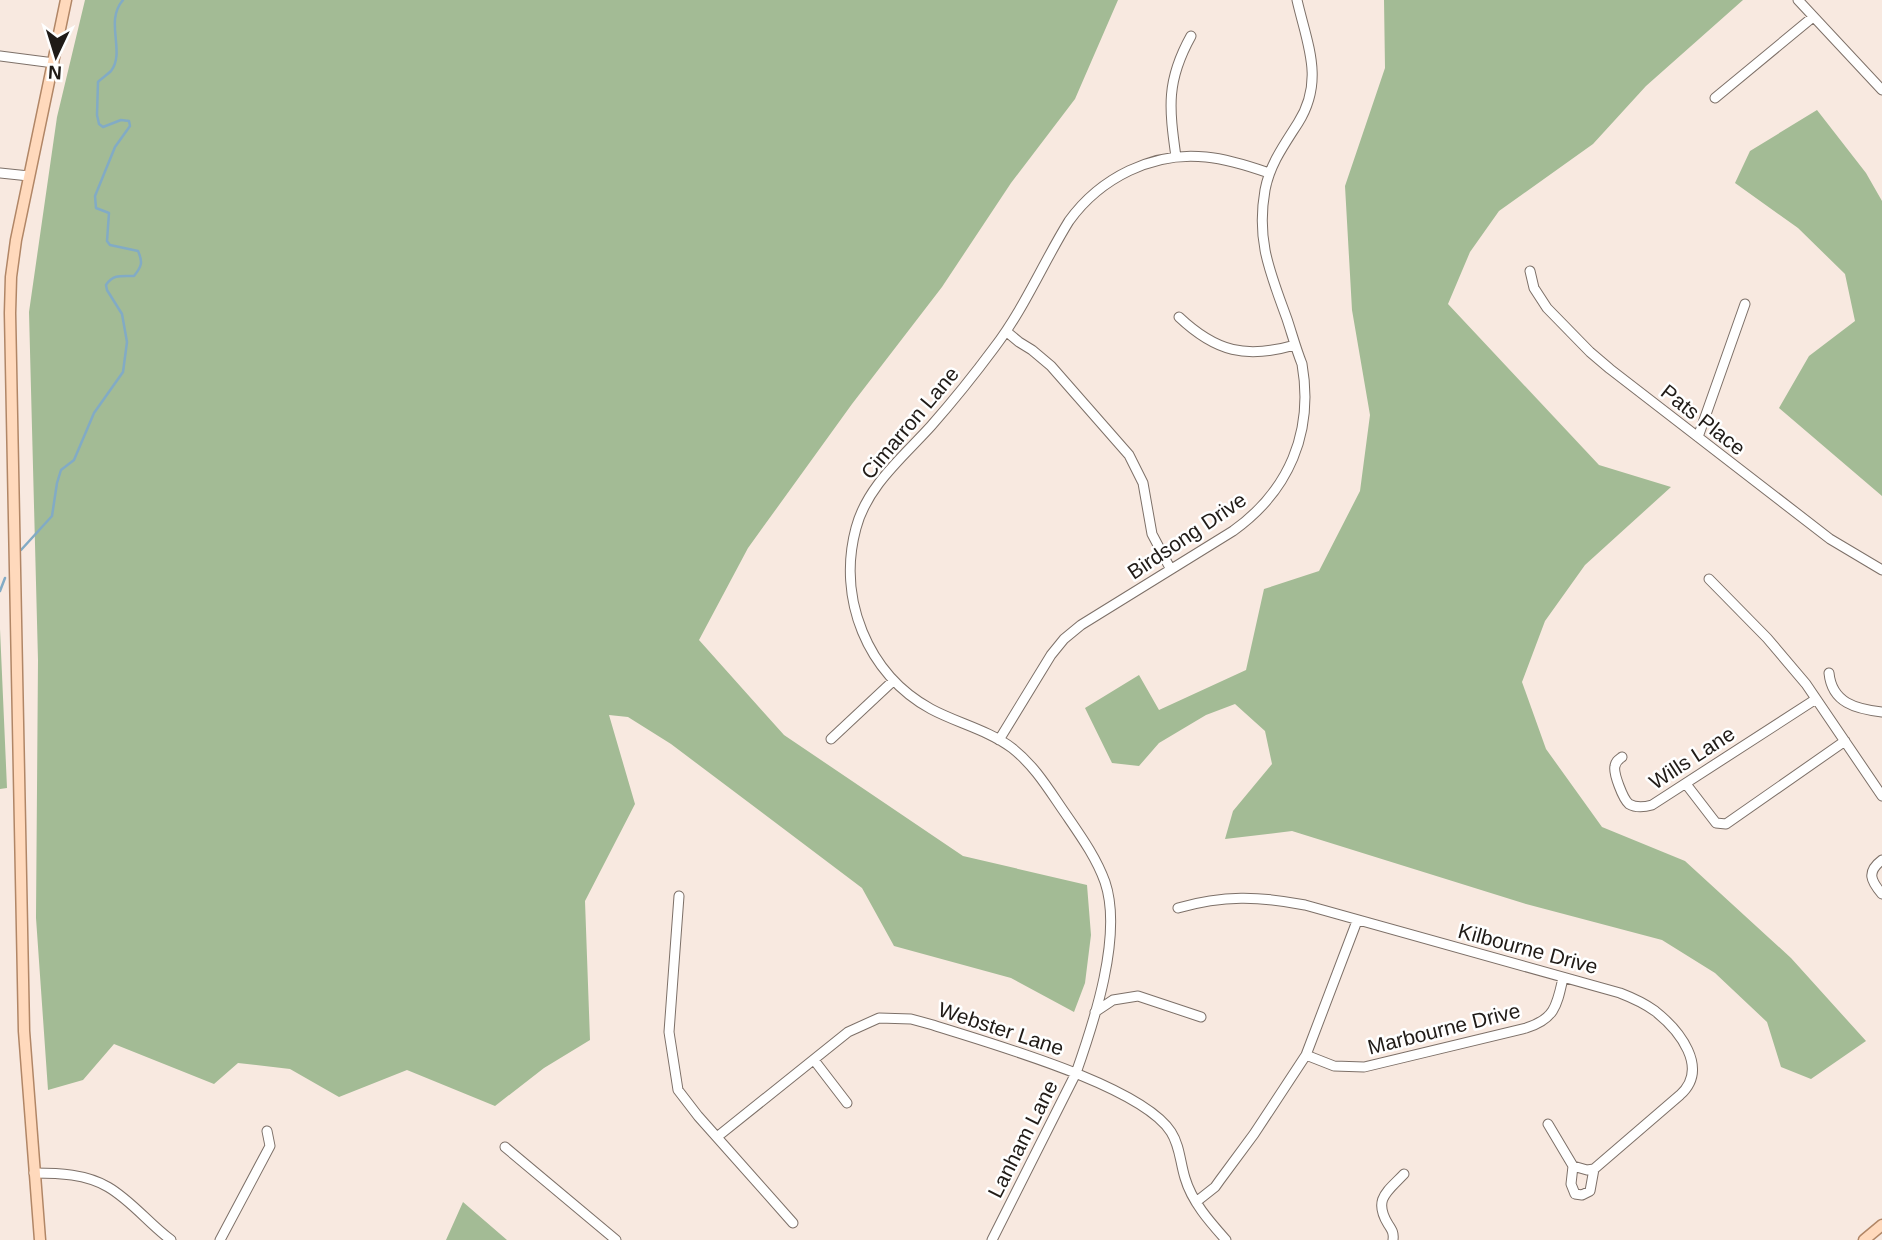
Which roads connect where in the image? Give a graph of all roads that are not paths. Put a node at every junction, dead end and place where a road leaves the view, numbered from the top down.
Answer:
1 (66, 0) edge
2 (1297, 0) edge
3 (1798, 0) edge
4 (1813, 17) junction
5 (1191, 36) dead end
6 (0, 56) edge
7 (54, 62) junction
8 (1882, 90) edge
9 (1716, 98) dead end
10 (1176, 157) junction
11 (0, 173) edge
12 (1269, 173) junction
13 (29, 176) junction
14 (1530, 271) dead end
15 (1745, 304) dead end
16 (1179, 317) dead end
17 (1007, 332) junction
18 (1295, 345) junction
19 (5, 353) edge
20 (1698, 437) junction
21 (1170, 568) junction
22 (1882, 570) edge
23 (1709, 579) dead end
24 (1829, 673) dead end
25 (893, 681) junction
26 (1816, 699) junction
27 (1882, 712) edge
28 (831, 739) dead end
29 (999, 740) junction
30 (1845, 741) junction
31 (1622, 757) dead end
32 (1686, 784) junction
33 (1882, 796) edge
34 (1882, 860) edge
35 (1882, 894) edge
36 (679, 896) dead end
37 (1178, 908) dead end
38 (1357, 921) junction
39 (1109, 935) joint
40 (1563, 978) junction
41 (1096, 1009) junction
42 (1201, 1017) dead end
43 (1306, 1055) junction
44 (814, 1059) junction
45 (1076, 1073) junction
46 (847, 1103) dead end
47 (1548, 1124) dead end
48 (267, 1131) dead end
49 (717, 1137) junction
50 (505, 1147) dead end
51 (1573, 1166) junction
52 (1594, 1169) junction
53 (34, 1173) junction
54 (1404, 1174) dead end
55 (1196, 1202) junction
56 (793, 1223) dead end
57 (1882, 1226) edge
58 (40, 1240) edge
59 (171, 1240) edge
60 (220, 1240) edge
61 (616, 1240) edge
62 (992, 1240) edge
63 (1226, 1240) edge
64 (1393, 1240) edge
65 (1864, 1240) edge

1 - 7 main road
2 - 12 street, Birdsong Drive
3 - 4 street
4 - 8 street
4 - 9 street
5 - 10 street
6 - 7 street
7 - 13 main road
10 - 12 street, Cimarron Lane
10 - 17 street, Cimarron Lane
11 - 13 street
12 - 18 street, Birdsong Drive
13 - 19 main road
14 - 20 street, Pats Place
15 - 20 street
16 - 18 street
17 - 21 street
17 - 25 street, Cimarron Lane
18 - 21 street, Birdsong Drive
19 - 53 main road
20 - 22 street, Pats Place
21 - 29 street, Birdsong Drive
23 - 26 street
24 - 27 street
25 - 28 street
25 - 29 street, Cimarron Lane
26 - 30 street
26 - 32 street, Wills Lane
29 - 39 street, Cimarron Lane
30 - 32 street
30 - 33 street
31 - 32 street, Wills Lane
34 - 35 street
36 - 49 street
37 - 38 street, Kilbourne Drive
38 - 40 street, Kilbourne Drive
38 - 43 street
39 - 41 street, Lanham Lane
40 - 43 street, Marbourne Drive
40 - 52 street, Kilbourne Drive
41 - 42 street
41 - 45 street, Lanham Lane
43 - 55 street
44 - 45 street, Webster Lane
44 - 46 street
44 - 49 street, Webster Lane
45 - 55 street, Webster Lane
45 - 62 street, Lanham Lane
47 - 51 street, Kilbourne Drive
48 - 60 street
49 - 56 street
50 - 61 street
51 - 52 street
51 - 52 street, Kilbourne Drive
53 - 58 main road
53 - 59 street
54 - 64 street
55 - 63 street, Webster Lane
57 - 65 main road

